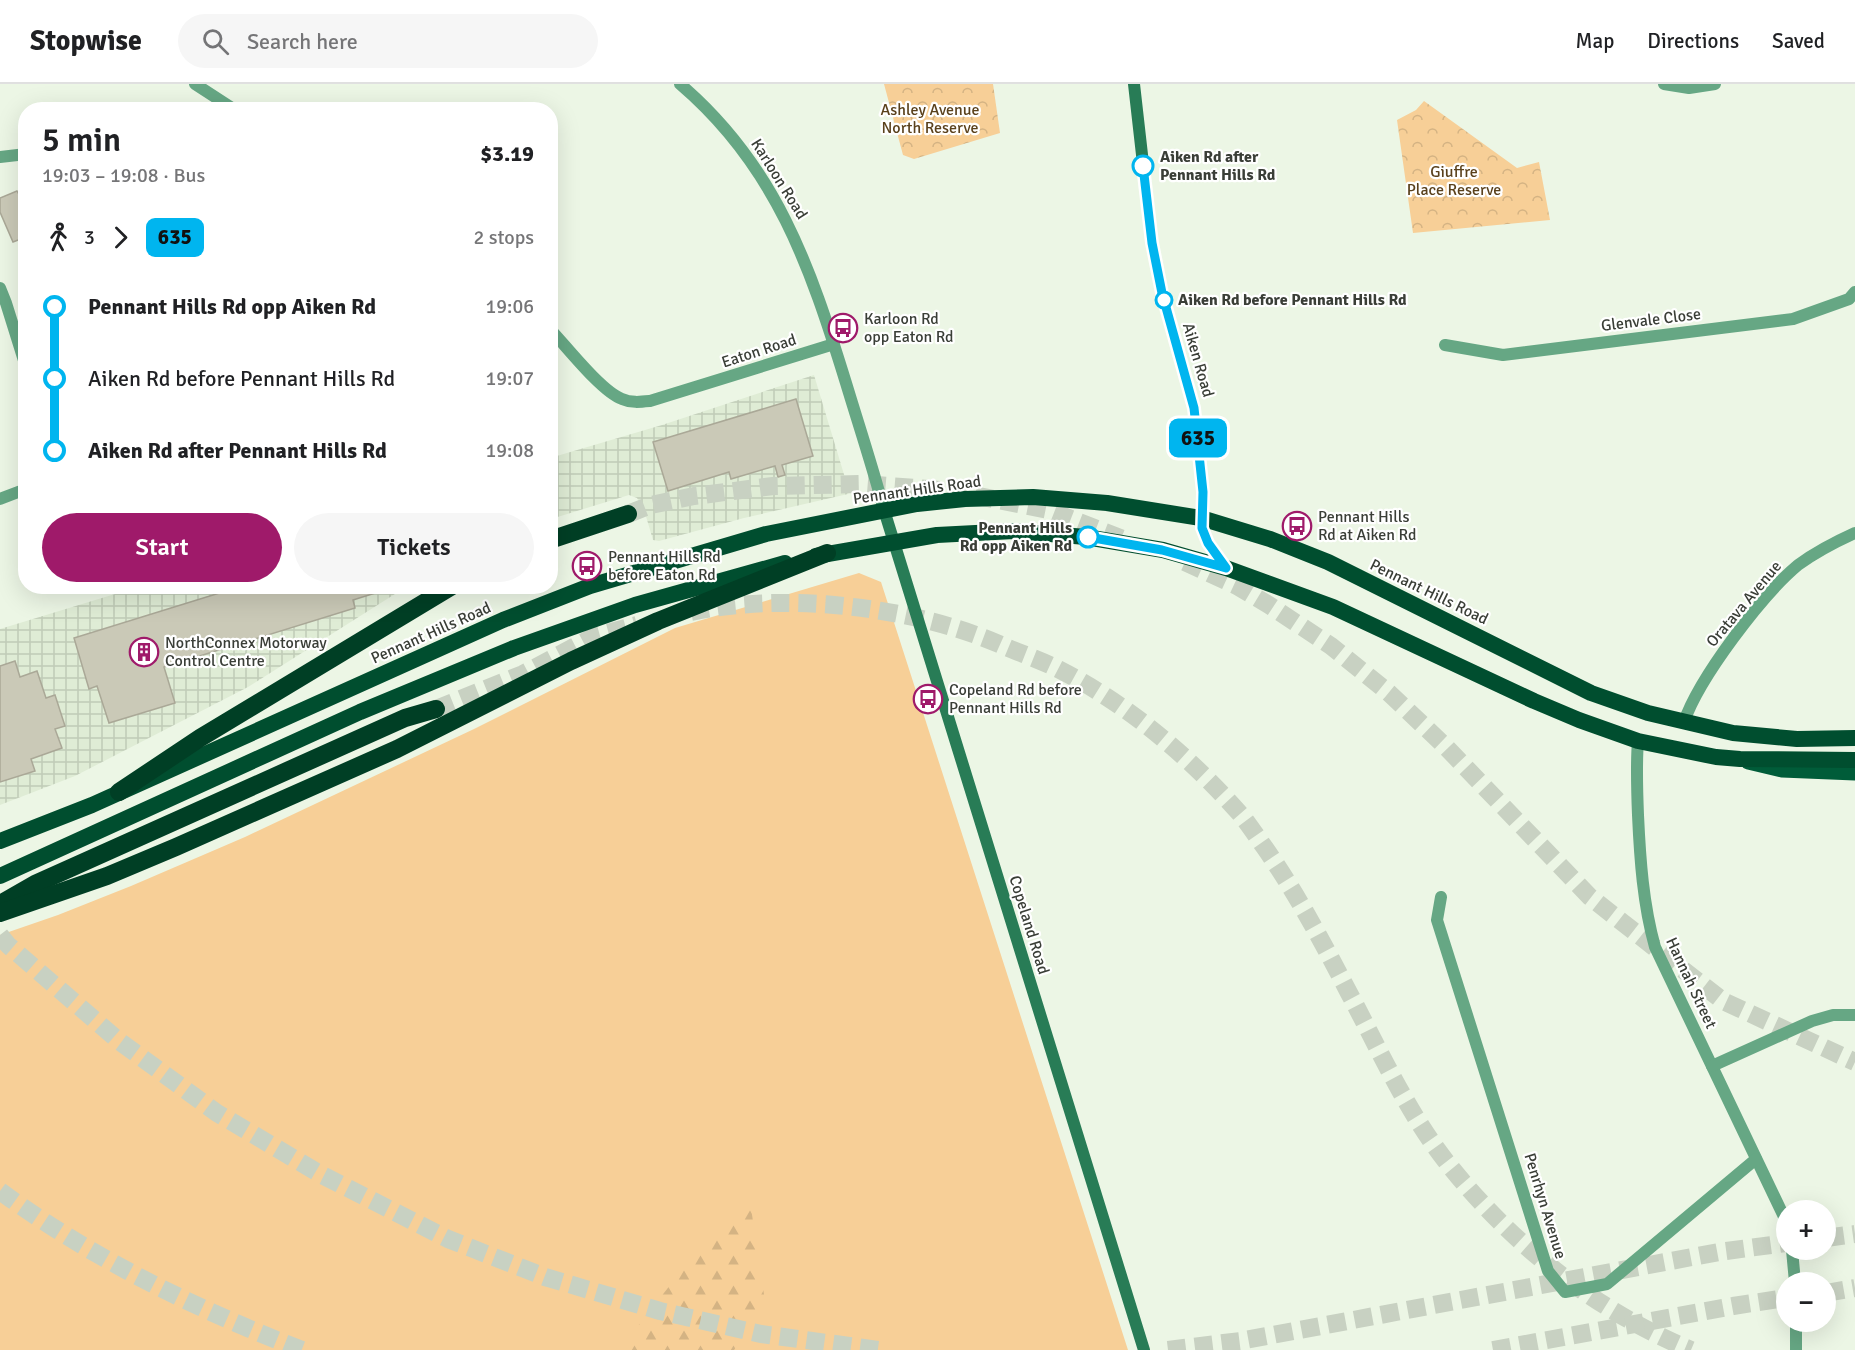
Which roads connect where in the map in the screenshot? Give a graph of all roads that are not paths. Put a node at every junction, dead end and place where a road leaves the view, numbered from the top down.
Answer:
1 (195, 84) edge
2 (680, 84) edge
3 (1134, 84) edge
4 (1664, 84) edge
5 (1715, 84) edge
6 (221, 102) edge
7 (18, 155) edge
8 (0, 157) edge
9 (0, 288) edge
10 (1855, 292) edge
11 (558, 337) edge
12 (18, 341) edge
13 (834, 344) junction
14 (1445, 345) dead end
15 (18, 492) edge
16 (0, 499) edge
17 (884, 510) junction
18 (628, 514) tunnel mouth
19 (1201, 518) junction
20 (1855, 533) edge
21 (558, 537) edge
22 (894, 542) junction
23 (827, 553) junction
24 (1226, 568) junction
25 (439, 594) edge
26 (436, 709) tunnel mouth
27 (1684, 722) junction
28 (1855, 738) edge
29 (1638, 741) junction
30 (1740, 759) junction
31 (1855, 760) edge
32 (1855, 773) edge
33 (119, 792) junction
34 (0, 841) edge
35 (0, 876) edge
36 (36, 884) junction
37 (0, 897) edge
38 (1441, 897) dead end
39 (0, 904) edge
40 (0, 913) edge
41 (1855, 1015) edge
42 (1712, 1066) junction
43 (1756, 1159) junction
44 (1776, 1200) edge
45 (1796, 1332) edge
46 (1144, 1350) edge
47 (1796, 1350) edge

1 - 6 street
2 - 13 street, Karloon Road
3 - 19 main road, Aiken Road
4 - 5 street
7 - 8 street
9 - 12 street
10 - 14 street, Glenvale Close
11 - 13 street, Eaton Road
13 - 17 street
15 - 16 street
17 - 19 highway, Pennant Hills Road
17 - 22 main road, Copeland Road
17 - 33 highway, Pennant Hills Road
18 - 21 highway
19 - 24 main road, Aiken Road
19 - 27 highway, Pennant Hills Road
20 - 27 street, Oratava Avenue
22 - 23 highway
22 - 24 highway
22 - 46 main road, Copeland Road
23 - 35 highway
23 - 40 highway
24 - 29 highway
25 - 33 highway
26 - 36 highway
27 - 28 highway, Pennant Hills Road
29 - 30 highway
29 - 42 street, Hannah Street
30 - 31 highway
30 - 32 main road
33 - 34 highway, Pennant Hills Road
36 - 37 highway
36 - 39 highway
38 - 43 street, Penrhyn Avenue
41 - 42 street
42 - 43 street, Hannah Street
43 - 44 street, Hannah Street
45 - 47 street

